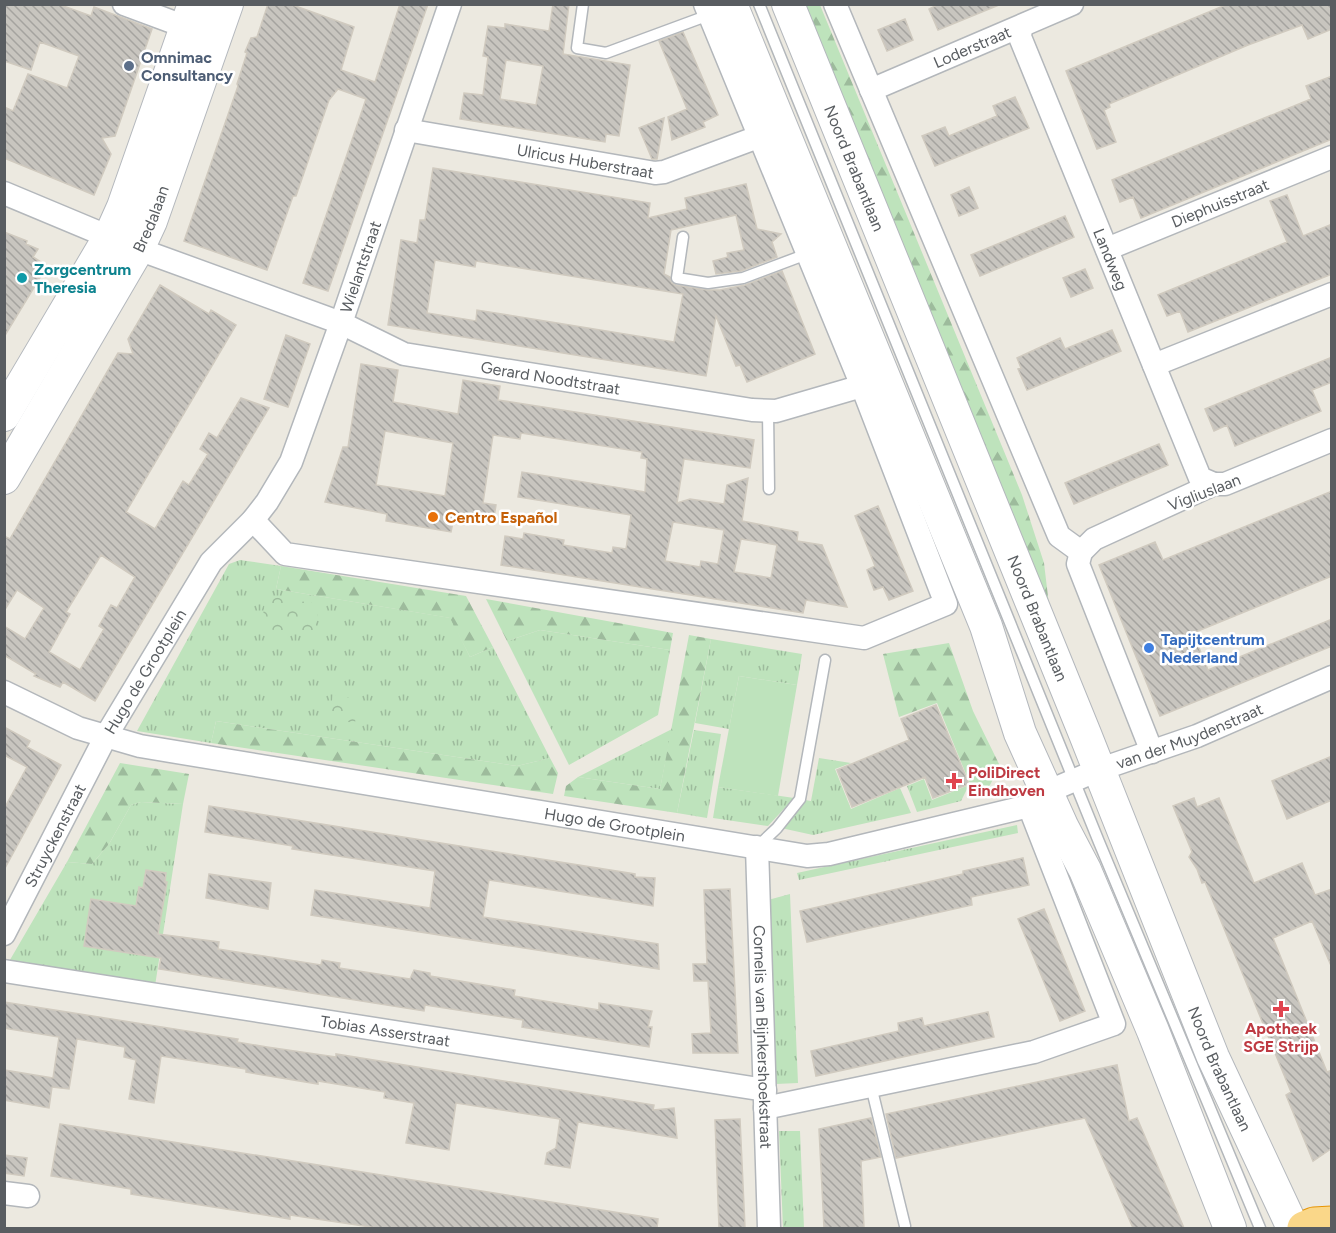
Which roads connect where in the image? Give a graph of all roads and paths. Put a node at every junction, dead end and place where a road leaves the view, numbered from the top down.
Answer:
1 (124, 4) edge
2 (227, 4) edge
3 (450, 4) edge
4 (583, 4) edge
5 (759, 4) edge
6 (788, 4) edge
7 (835, 4) edge
8 (1072, 4) edge
9 (715, 8) edge
10 (190, 16) edge
11 (1021, 27) junction
12 (871, 90) junction
13 (406, 130) junction
14 (758, 137) junction
15 (1332, 158) edge
16 (4, 193) edge
17 (110, 236) junction
18 (683, 237) dead end
19 (138, 249) junction
20 (1107, 249) junction
21 (807, 254) junction
22 (1332, 294) edge
23 (341, 323) junction
24 (1154, 365) junction
25 (862, 386) junction
26 (768, 411) junction
27 (4, 415) edge
28 (1332, 441) edge
29 (4, 478) edge
30 (1214, 484) junction
31 (770, 489) dead end
32 (253, 520) junction
33 (1081, 552) junction
34 (825, 660) dead end
35 (1332, 677) edge
36 (4, 692) edge
37 (106, 736) junction
38 (1152, 752) junction
39 (1062, 787) junction
40 (757, 847) junction
41 (4, 934) edge
42 (4, 971) edge
43 (872, 1086) junction
44 (765, 1099) junction
45 (4, 1193) edge
46 (28, 1196) dead end
47 (1332, 1223) edge
48 (905, 1226) dead end
49 (769, 1228) edge
50 (1230, 1228) edge
51 (1260, 1228) edge
52 (1293, 1228) edge
53 (1304, 1228) edge

1 - 10 street
2 - 19 main road, Bredalaan
3 - 13 street, Wielantstraat
4 - 9 lane
5 - 39 lane, Noord Brabantlaan
6 - 39 main road, Noord Brabantlaan
7 - 12 street
8 - 11 street, Loderstraat
9 - 14 street
9 - 39 main road, Noord Brabantlaan
10 - 17 main road, Bredalaan
11 - 12 street, Loderstraat
11 - 20 street, Landweg
12 - 33 street
13 - 14 street, Ulricus Huberstraat
13 - 23 street, Wielantstraat
14 - 21 street
15 - 20 street, Diephuisstraat
16 - 17 street, Gerard Noodtstraat
17 - 19 street, Gerard Noodtstraat
17 - 27 main road, Bredalaan
18 - 21 lane
19 - 23 street, Gerard Noodtstraat
19 - 29 main road, Bredalaan
20 - 24 street, Landweg
21 - 25 street
22 - 24 street
23 - 26 street, Gerard Noodtstraat
23 - 32 street, Wielantstraat
24 - 30 street, Landweg
25 - 26 street, Gerard Noodtstraat
25 - 32 street
26 - 31 lane
28 - 30 street, Vigliuslaan
30 - 33 street, Vigliuslaan
32 - 37 street, Hugo de Grootplein
33 - 38 street
34 - 40 lane
35 - 38 street, van der Muydenstraat
36 - 37 street
37 - 40 street, Hugo de Grootplein
37 - 41 street, Struyckenstraat
38 - 39 street, van der Muydenstraat
39 - 40 street, Hugo de Grootplein
39 - 43 street, Noord Brabantlaan
39 - 50 main road, Noord Brabantlaan
39 - 51 lane, Noord Brabantlaan
39 - 52 main road, Noord Brabantlaan
40 - 44 street, Cornelis van Bijnkershoekstraat
42 - 44 street, Tobias Asserstraat
43 - 44 street
43 - 48 lane
44 - 49 street, Cornelis van Bijnkershoekstraat
45 - 46 street
47 - 53 highway

